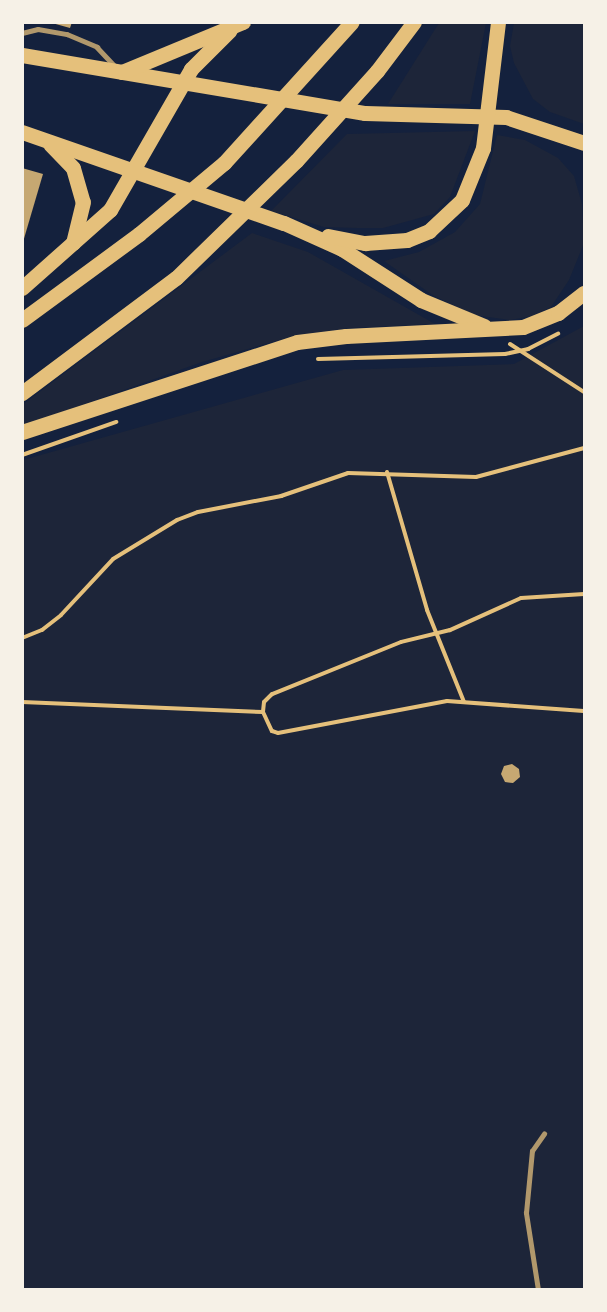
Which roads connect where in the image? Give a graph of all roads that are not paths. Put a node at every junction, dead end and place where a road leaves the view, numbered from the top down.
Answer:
1 (352, 22) edge
2 (414, 22) edge
3 (498, 22) edge
4 (237, 26) edge
5 (22, 33) edge
6 (22, 55) edge
7 (121, 72) junction
8 (183, 83) junction
9 (486, 115) junction
10 (22, 132) edge
11 (564, 136) junction
12 (45, 140) junction
13 (585, 143) edge
14 (585, 157) edge
15 (135, 171) junction
16 (284, 224) junction
17 (72, 246) junction
18 (22, 288) edge
19 (582, 292) edge
20 (22, 320) edge
21 (492, 329) junction
22 (22, 393) edge
23 (22, 432) edge
24 (544, 1134) dead end
25 (538, 1290) edge

1 - 20 main road
2 - 22 main road
3 - 9 main road
4 - 7 main road
4 - 8 main road
5 - 7 lane
6 - 7 main road
7 - 8 main road
8 - 9 main road
8 - 15 main road
9 - 11 main road
9 - 16 main road
10 - 12 main road
11 - 13 main road
11 - 14 main road
12 - 15 main road
12 - 17 main road
15 - 16 main road
15 - 17 main road
16 - 21 main road
17 - 18 main road
19 - 21 main road
21 - 23 main road
24 - 25 lane

